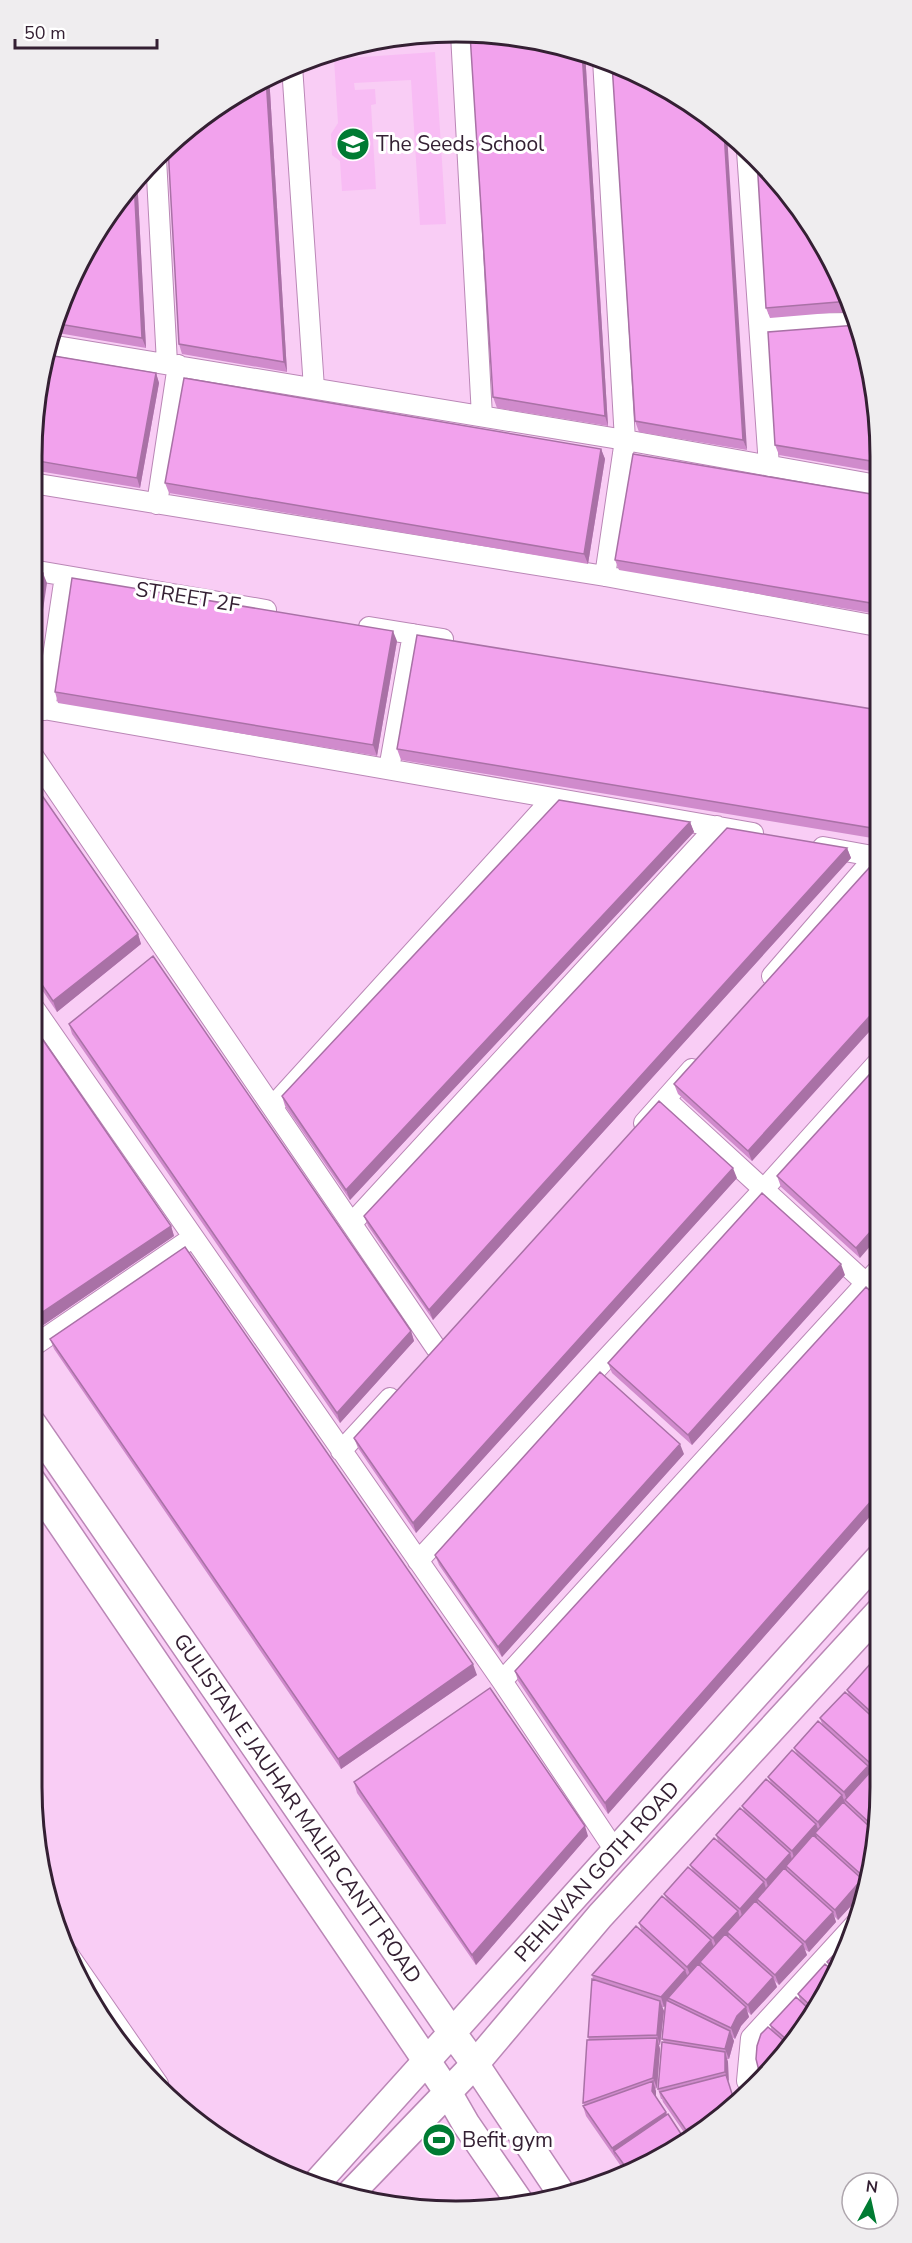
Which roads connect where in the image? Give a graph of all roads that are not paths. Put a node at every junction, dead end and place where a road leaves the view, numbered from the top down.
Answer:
1 (462, 42) edge
2 (604, 70) edge
3 (293, 76) edge
4 (748, 162) edge
5 (157, 170) edge
6 (848, 322) edge
7 (759, 324) junction
8 (57, 346) edge
9 (173, 364) junction
10 (314, 388) junction
11 (482, 416) junction
12 (625, 440) junction
13 (769, 465) junction
14 (870, 484) edge
15 (42, 485) edge
16 (157, 504) junction
17 (42, 572) edge
18 (65, 576) junction
19 (605, 576) junction
20 (285, 613) edge
21 (355, 624) edge
22 (870, 625) edge
23 (413, 634) junction
24 (459, 642) edge
25 (42, 689) edge
26 (42, 710) edge
27 (42, 769) edge
28 (389, 770) junction
29 (553, 798) junction
30 (717, 826) junction
31 (774, 837) edge
32 (808, 844) edge
33 (870, 856) edge
34 (870, 865) edge
35 (759, 992) edge
36 (42, 1020) edge
37 (704, 1055) edge
38 (870, 1071) edge
39 (666, 1100) junction
40 (273, 1106) junction
41 (634, 1134) edge
42 (763, 1190) junction
43 (351, 1223) junction
44 (192, 1238) junction
45 (870, 1279) edge
46 (870, 1288) edge
47 (452, 1331) edge
48 (42, 1340) edge
49 (436, 1348) junction
50 (421, 1365) edge
51 (405, 1383) edge
52 (42, 1438) edge
53 (341, 1451) junction
54 (42, 1496) edge
55 (418, 1561) junction
56 (870, 1568) edge
57 (870, 1622) edge
58 (502, 1681) junction
59 (616, 1852) junction
60 (840, 1941) edge
61 (453, 2034) junction
62 (427, 2062) junction
63 (475, 2064) junction
64 (748, 2081) edge
65 (447, 2091) junction
66 (321, 2178) edge
67 (355, 2188) edge
68 (558, 2188) edge
69 (516, 2196) edge

1 - 11 street
2 - 12 street
3 - 10 street
4 - 7 street
5 - 9 street
6 - 7 street
7 - 13 street
8 - 9 street
9 - 10 street
9 - 16 street
10 - 11 street
11 - 12 street
12 - 13 street
12 - 19 street
13 - 14 street
15 - 16 street
16 - 19 street
17 - 18 street, STREET 2F
18 - 20 street, STREET 2F
18 - 25 street
19 - 22 street
21 - 23 street
23 - 24 street
23 - 28 street
26 - 28 street
27 - 40 street
28 - 29 street
29 - 30 street
29 - 40 street
30 - 31 street
30 - 43 street
32 - 33 street
34 - 35 street
36 - 44 street
37 - 39 street
38 - 42 street
39 - 41 street
39 - 42 street
40 - 43 street
42 - 45 street
42 - 55 street
43 - 49 street
44 - 48 street
44 - 53 street
46 - 58 street
47 - 49 street
49 - 50 street
51 - 53 street
52 - 61 main road, GULISTAN E JAUHAR MALIR CANTT ROAD
53 - 55 street
54 - 62 main road, GULISTAN E JAUHAR MALIR CANTT ROAD
55 - 58 street
56 - 59 main road, PEHLWAN GOTH ROAD
57 - 63 main road, PEHLWAN GOTH ROAD
58 - 59 street
59 - 61 main road, PEHLWAN GOTH ROAD
60 - 64 street
61 - 62 main road, PEHLWAN GOTH ROAD
61 - 63 main road, GULISTAN E JAUHAR MALIR CANTT ROAD
62 - 65 main road, GULISTAN E JAUHAR MALIR CANTT ROAD
62 - 66 main road, PEHLWAN GOTH ROAD
63 - 65 main road, PEHLWAN GOTH ROAD
63 - 68 main road, GULISTAN E JAUHAR MALIR CANTT ROAD
65 - 67 main road, PEHLWAN GOTH ROAD
65 - 69 main road, GULISTAN E JAUHAR MALIR CANTT ROAD

